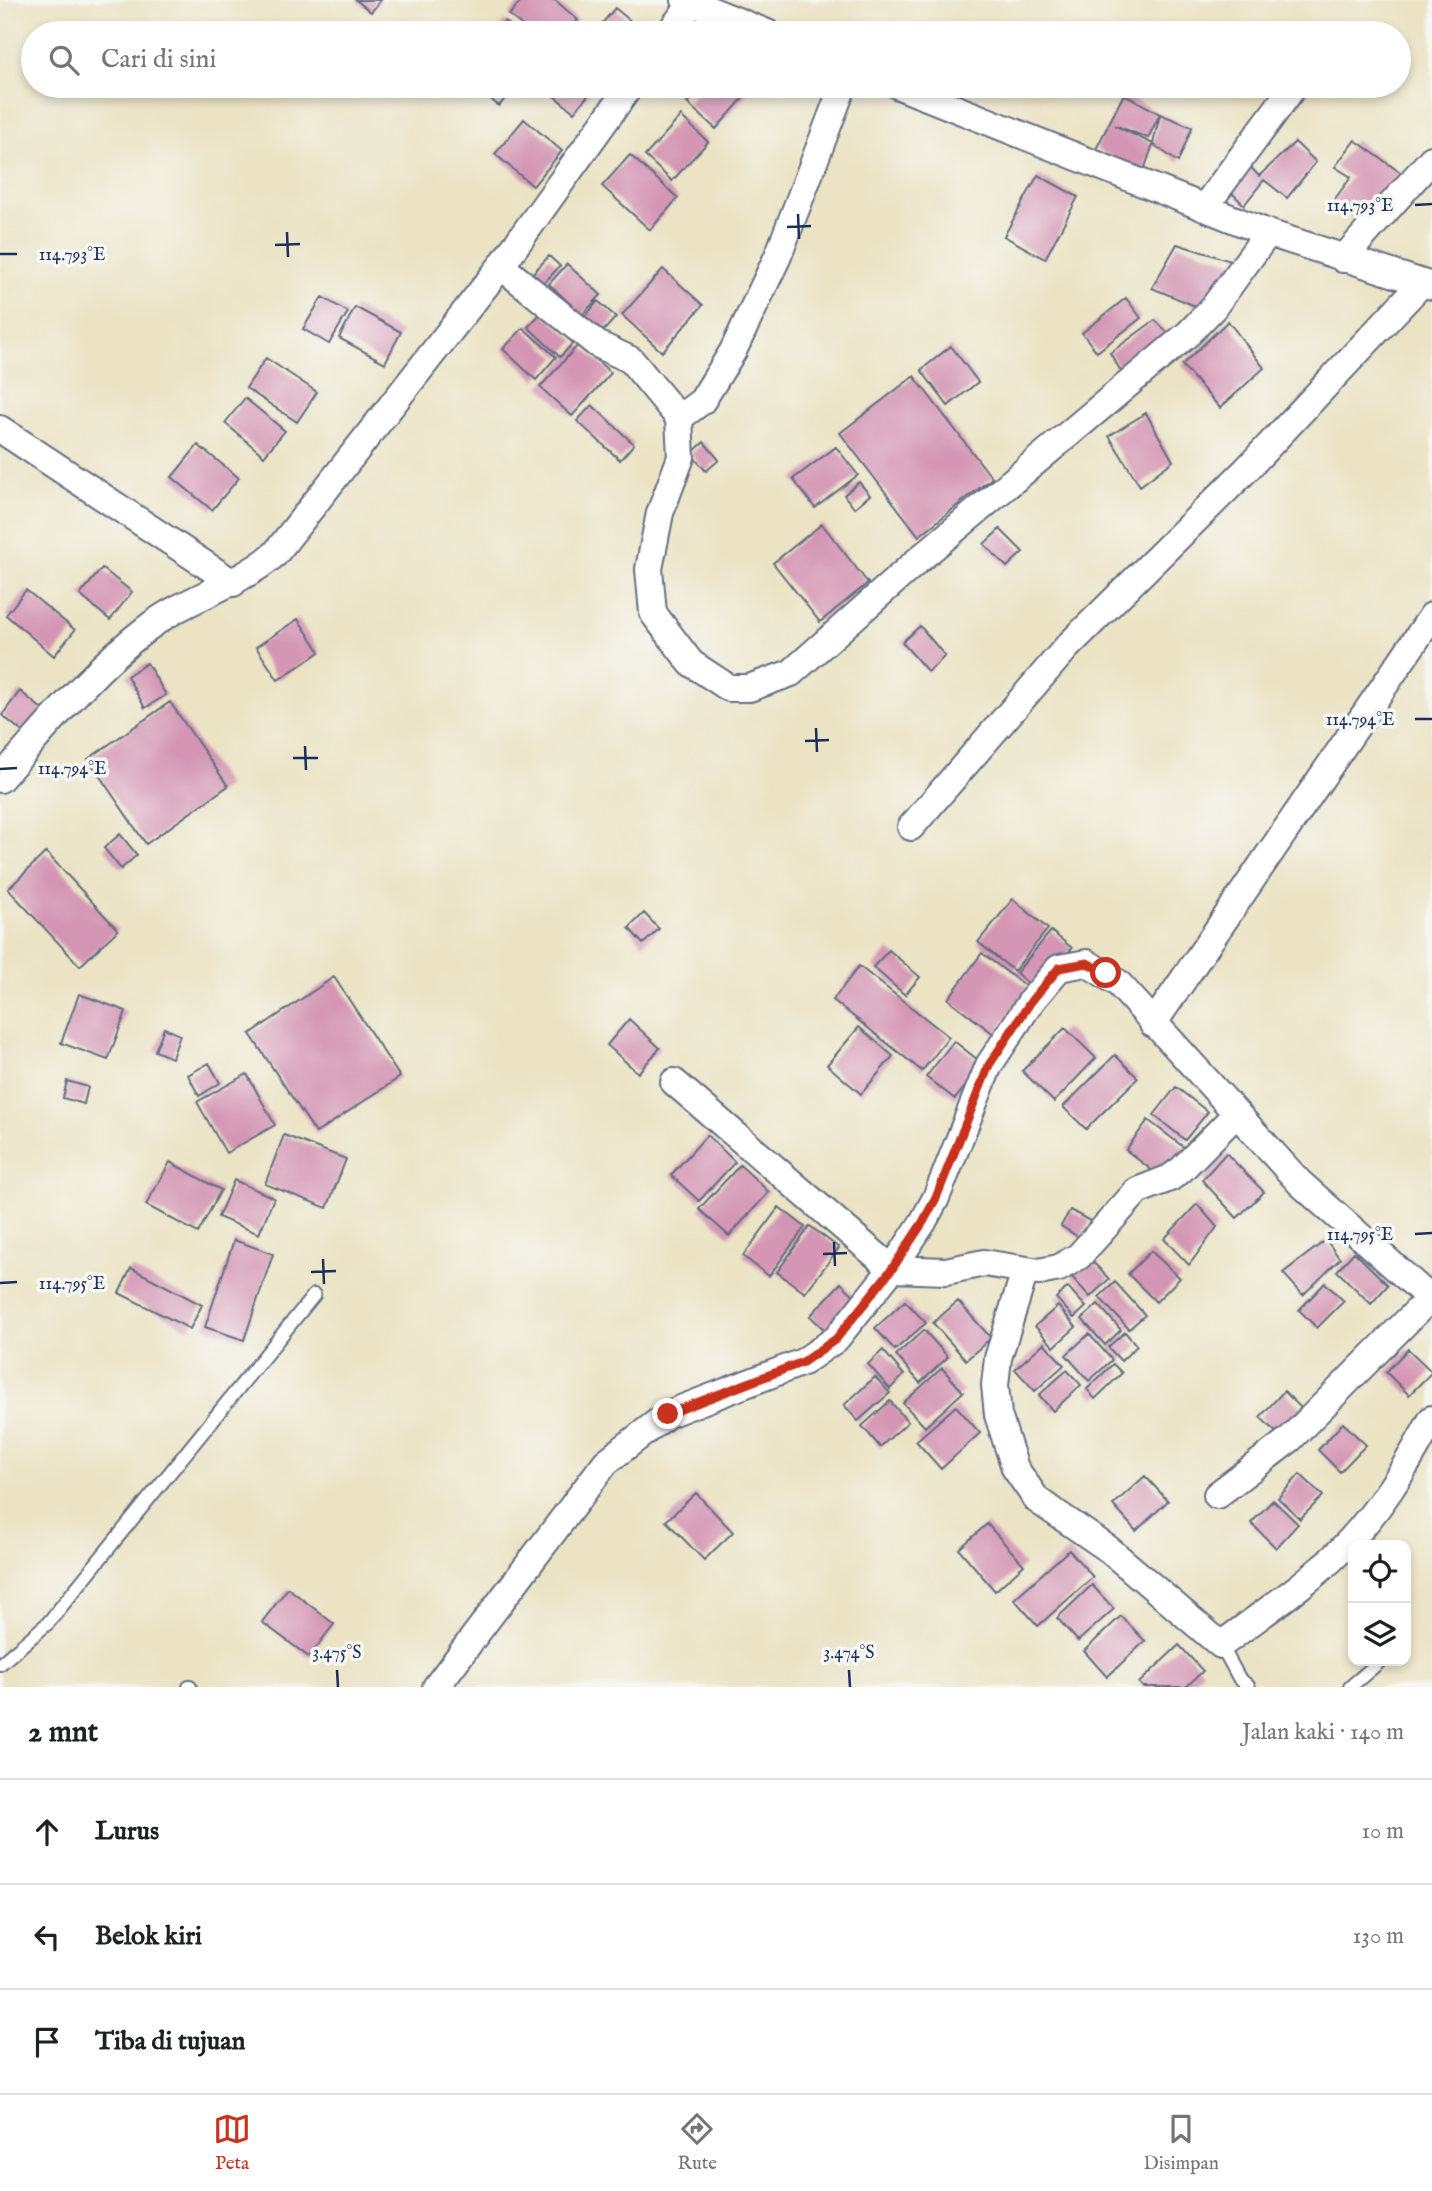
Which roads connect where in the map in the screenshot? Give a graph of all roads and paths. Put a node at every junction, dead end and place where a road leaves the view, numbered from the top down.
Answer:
1 (690, 1) edge
2 (677, 21) edge
3 (738, 21) edge
4 (621, 98) edge
5 (838, 98) edge
6 (929, 98) edge
7 (1285, 98) edge
8 (1432, 159) edge
9 (1204, 208) junction
10 (1268, 233) junction
11 (1343, 260) junction
12 (501, 266) junction
13 (1427, 284) edge
14 (679, 418) junction
15 (0, 429) edge
16 (233, 583) junction
17 (1432, 616) edge
18 (0, 779) edge
19 (911, 827) dead end
20 (1153, 1024) junction
21 (674, 1082) dead end
22 (1236, 1114) junction
23 (892, 1269) junction
24 (1025, 1271) junction
25 (314, 1295) dead end
26 (1431, 1299) edge
27 (1432, 1419) edge
28 (1217, 1494) dead end
29 (1221, 1645) junction
30 (0, 1664) edge
31 (1374, 1666) edge
32 (436, 1687) edge
33 (1250, 1687) edge
34 (1349, 1687) edge

1 - 2 street
1 - 3 street
4 - 12 street
5 - 14 street
6 - 9 street
7 - 9 street
8 - 11 street
9 - 10 street
10 - 11 street
10 - 14 street
11 - 13 street
12 - 14 street
12 - 16 street
13 - 19 street
15 - 16 street
16 - 18 street
17 - 20 street
20 - 22 street
20 - 23 street
21 - 23 street
22 - 24 street
22 - 26 street
23 - 24 street
23 - 32 street
24 - 29 street
25 - 30 lane
26 - 28 street
27 - 29 street
29 - 33 lane
31 - 34 lane

